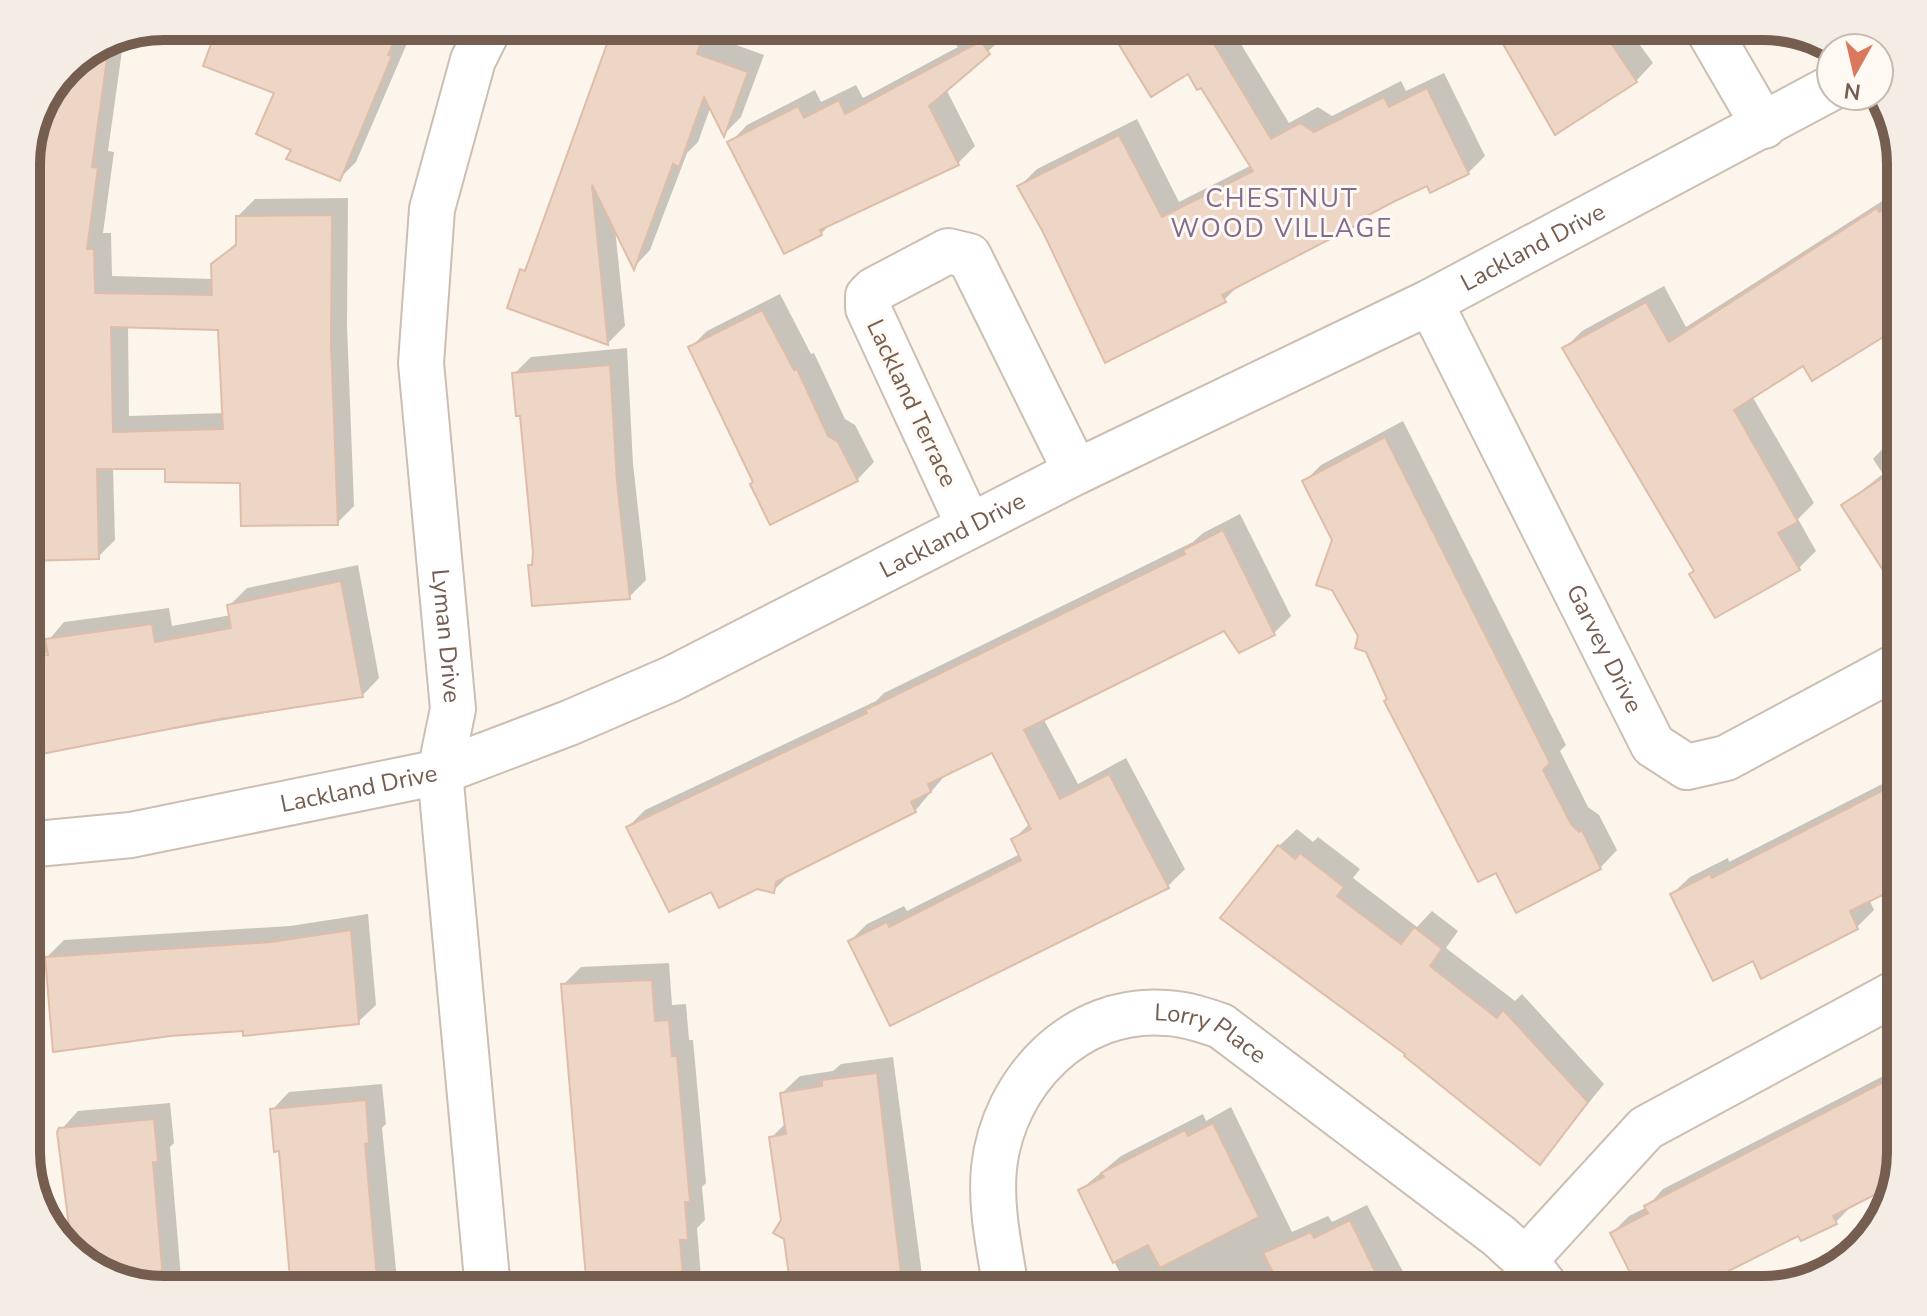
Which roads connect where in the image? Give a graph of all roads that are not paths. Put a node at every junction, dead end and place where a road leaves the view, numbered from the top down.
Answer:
1 (483, 40) edge
2 (1714, 40) edge
3 (1815, 97) edge
4 (1764, 126) junction
5 (1430, 302) junction
6 (1076, 472) junction
7 (969, 526) junction
8 (1887, 672) edge
9 (440, 772) junction
10 (40, 844) edge
11 (1887, 998) edge
12 (1537, 1275) edge
13 (487, 1276) edge
14 (1004, 1276) edge

1 - 9 street, Lyman Drive
2 - 4 street
3 - 4 street, Lackland Drive
4 - 5 street, Lackland Drive
5 - 6 street, Lackland Drive
5 - 8 street, Garvey Drive
6 - 7 street, Lackland Drive
6 - 7 street, Lackland Terrace
7 - 9 street, Lackland Drive
9 - 10 street, Lackland Drive
9 - 13 street, Lyman Drive
11 - 12 street
12 - 14 street, Lorry Place

